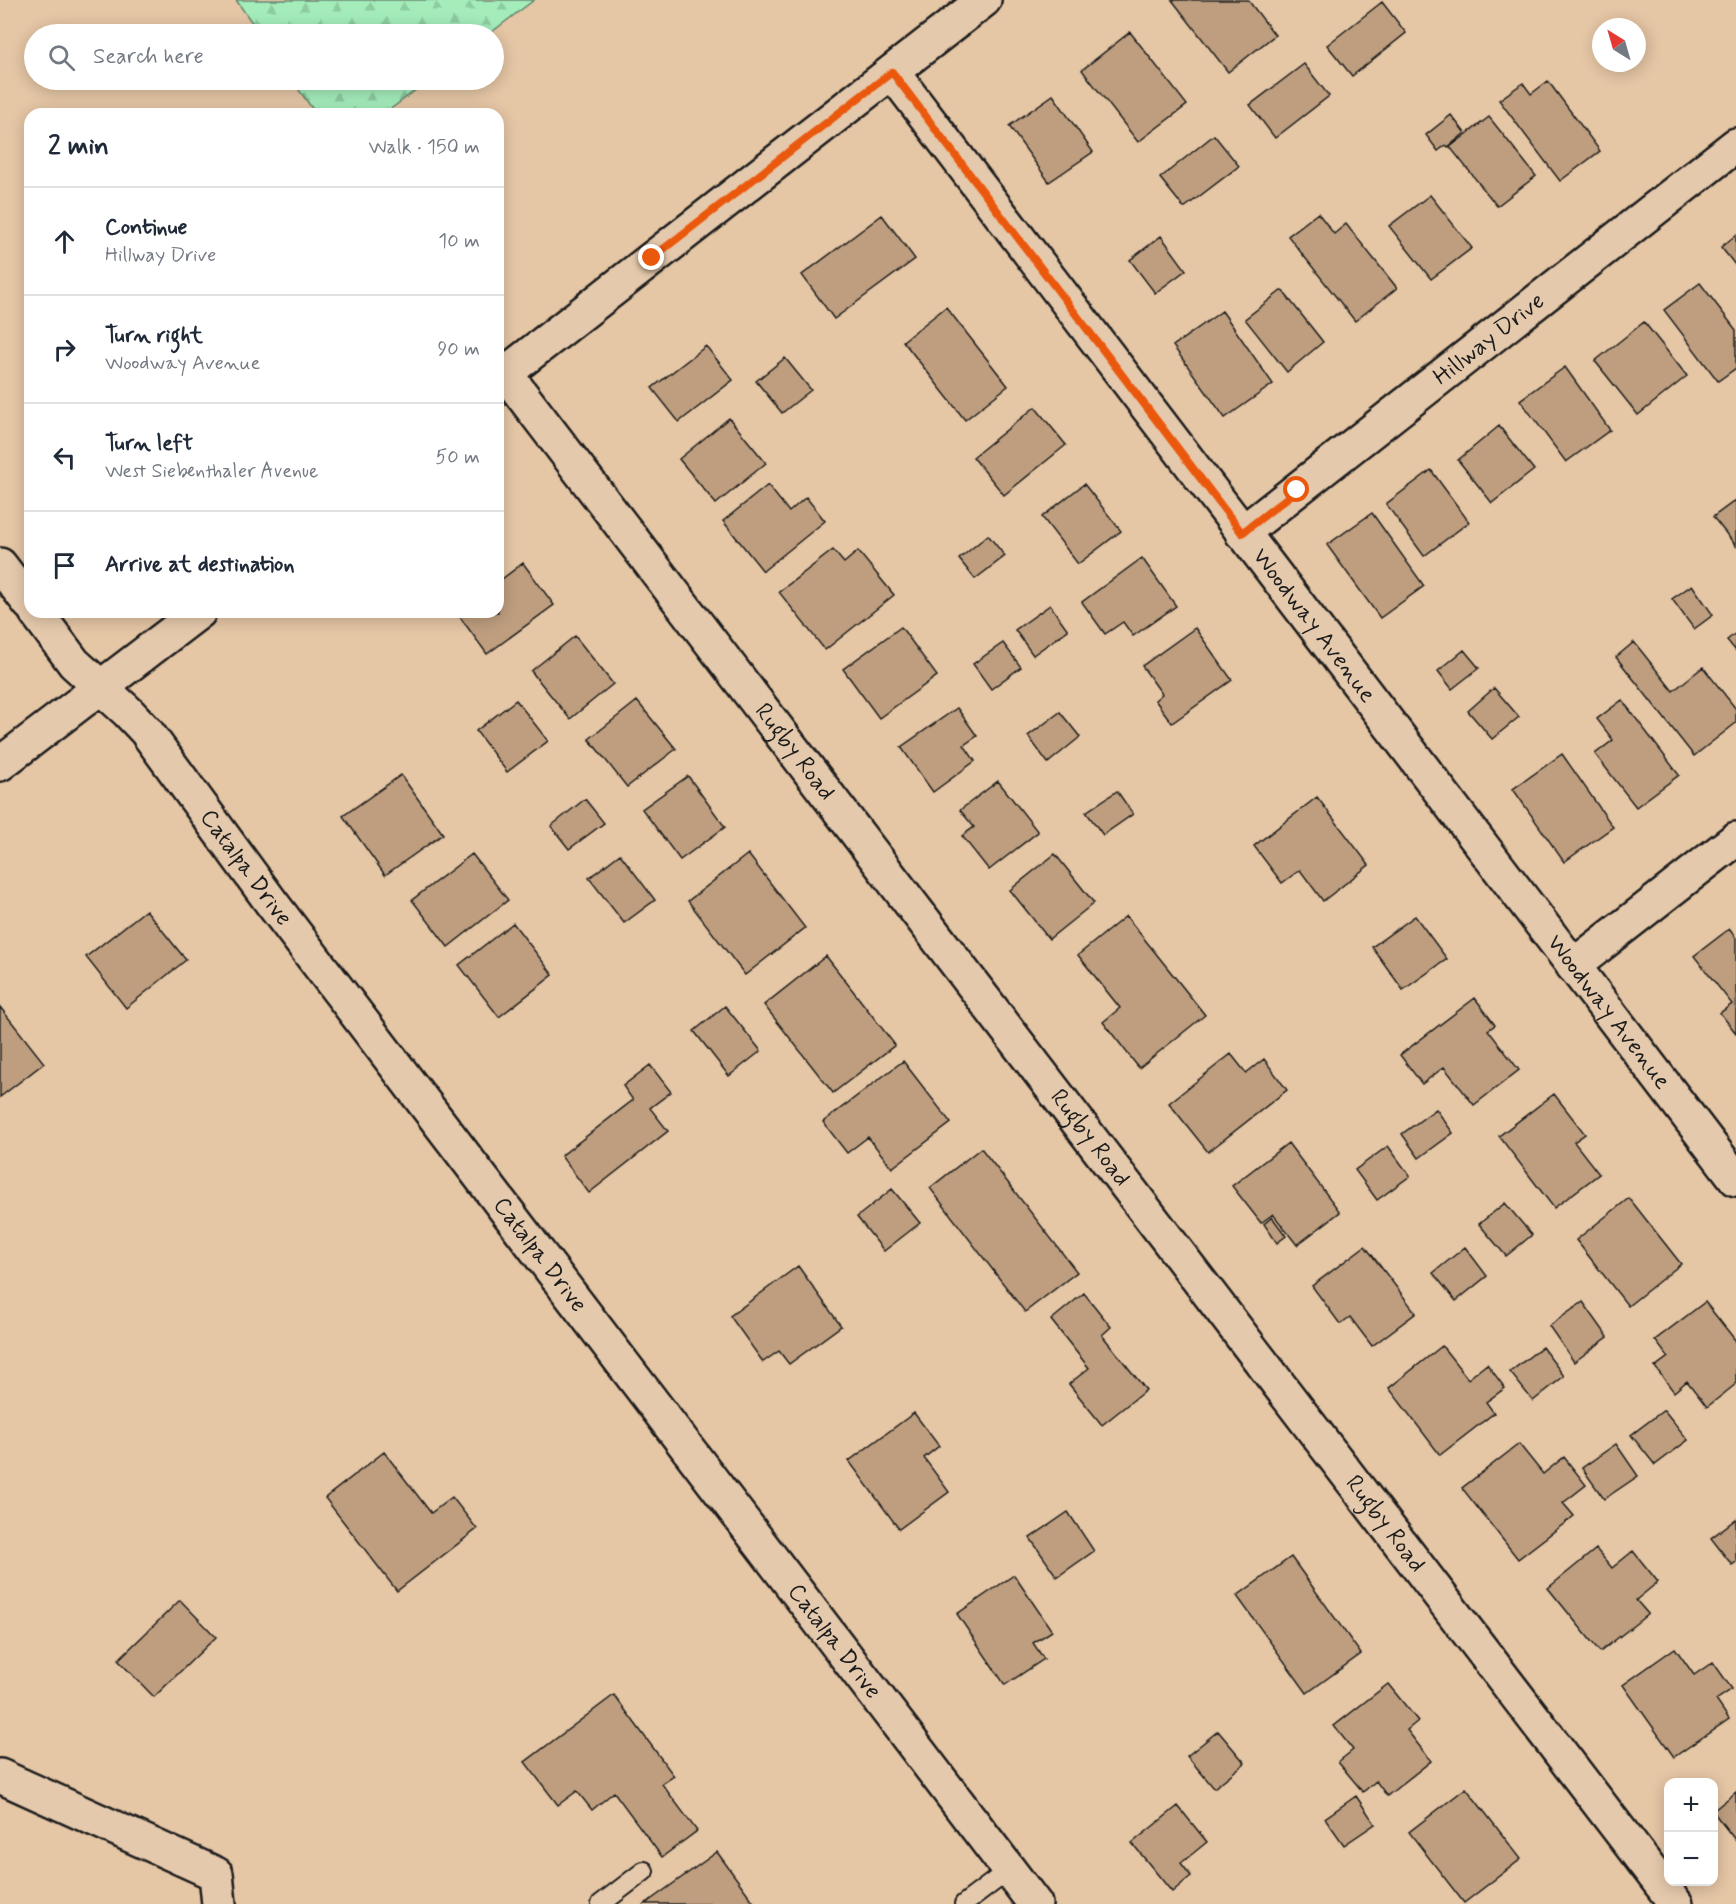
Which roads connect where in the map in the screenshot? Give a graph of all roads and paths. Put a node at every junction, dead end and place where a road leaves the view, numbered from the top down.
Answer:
1 (984, 0) edge
2 (892, 72) junction
3 (1736, 145) edge
4 (504, 374) edge
5 (504, 380) edge
6 (1242, 533) junction
7 (0, 565) edge
8 (24, 596) edge
9 (40, 618) edge
10 (191, 618) edge
11 (100, 688) junction
12 (0, 764) edge
13 (1736, 839) edge
14 (1573, 966) junction
15 (1736, 1179) edge
16 (0, 1776) edge
17 (1009, 1870) junction
18 (644, 1871) dead end
19 (219, 1904) edge
20 (601, 1904) edge
21 (964, 1904) edge
22 (1035, 1904) edge
23 (1676, 1904) edge

1 - 2 street
2 - 4 street
2 - 6 street, Woodway Avenue
3 - 6 street, Hillway Drive
5 - 23 street, Rugby Road
6 - 14 street, Woodway Avenue
7 - 8 street
9 - 11 street, Catalpa Drive
10 - 11 street
11 - 12 street
11 - 17 street, Catalpa Drive
13 - 14 street
14 - 15 street, Woodway Avenue
16 - 19 street
17 - 21 lane
17 - 22 street, Catalpa Drive
18 - 20 lane

